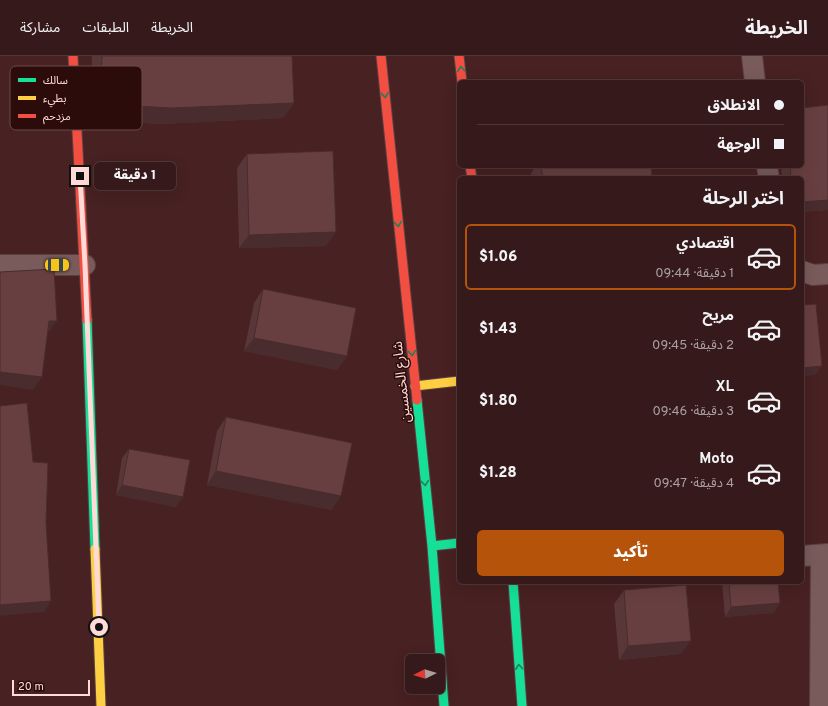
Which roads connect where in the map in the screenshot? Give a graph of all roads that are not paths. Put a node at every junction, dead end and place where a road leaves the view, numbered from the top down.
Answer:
1 (73, 56) edge
2 (381, 56) edge
3 (459, 56) edge
4 (752, 56) edge
5 (74, 66) edge
6 (462, 80) edge
7 (755, 80) edge
8 (77, 130) edge
9 (0, 265) edge
10 (85, 265) junction
11 (804, 272) edge
12 (828, 274) edge
13 (457, 381) edge
14 (415, 386) junction
15 (457, 543) edge
16 (432, 546) junction
17 (817, 555) edge
18 (513, 584) edge
19 (102, 706) edge
20 (444, 706) edge
21 (522, 706) edge
22 (820, 706) edge

1 - 5 main road
2 -> 14 main road, شارع الخمسين
6 -> 3 main road
4 - 7 street
8 - 10 main road
9 - 10 street
10 - 19 main road
11 - 12 street
13 - 14 main road
14 -> 16 main road, شارع الخمسين
15 - 16 main road
16 - 20 main road, شارع الخمسين
17 - 22 street
21 -> 18 main road

